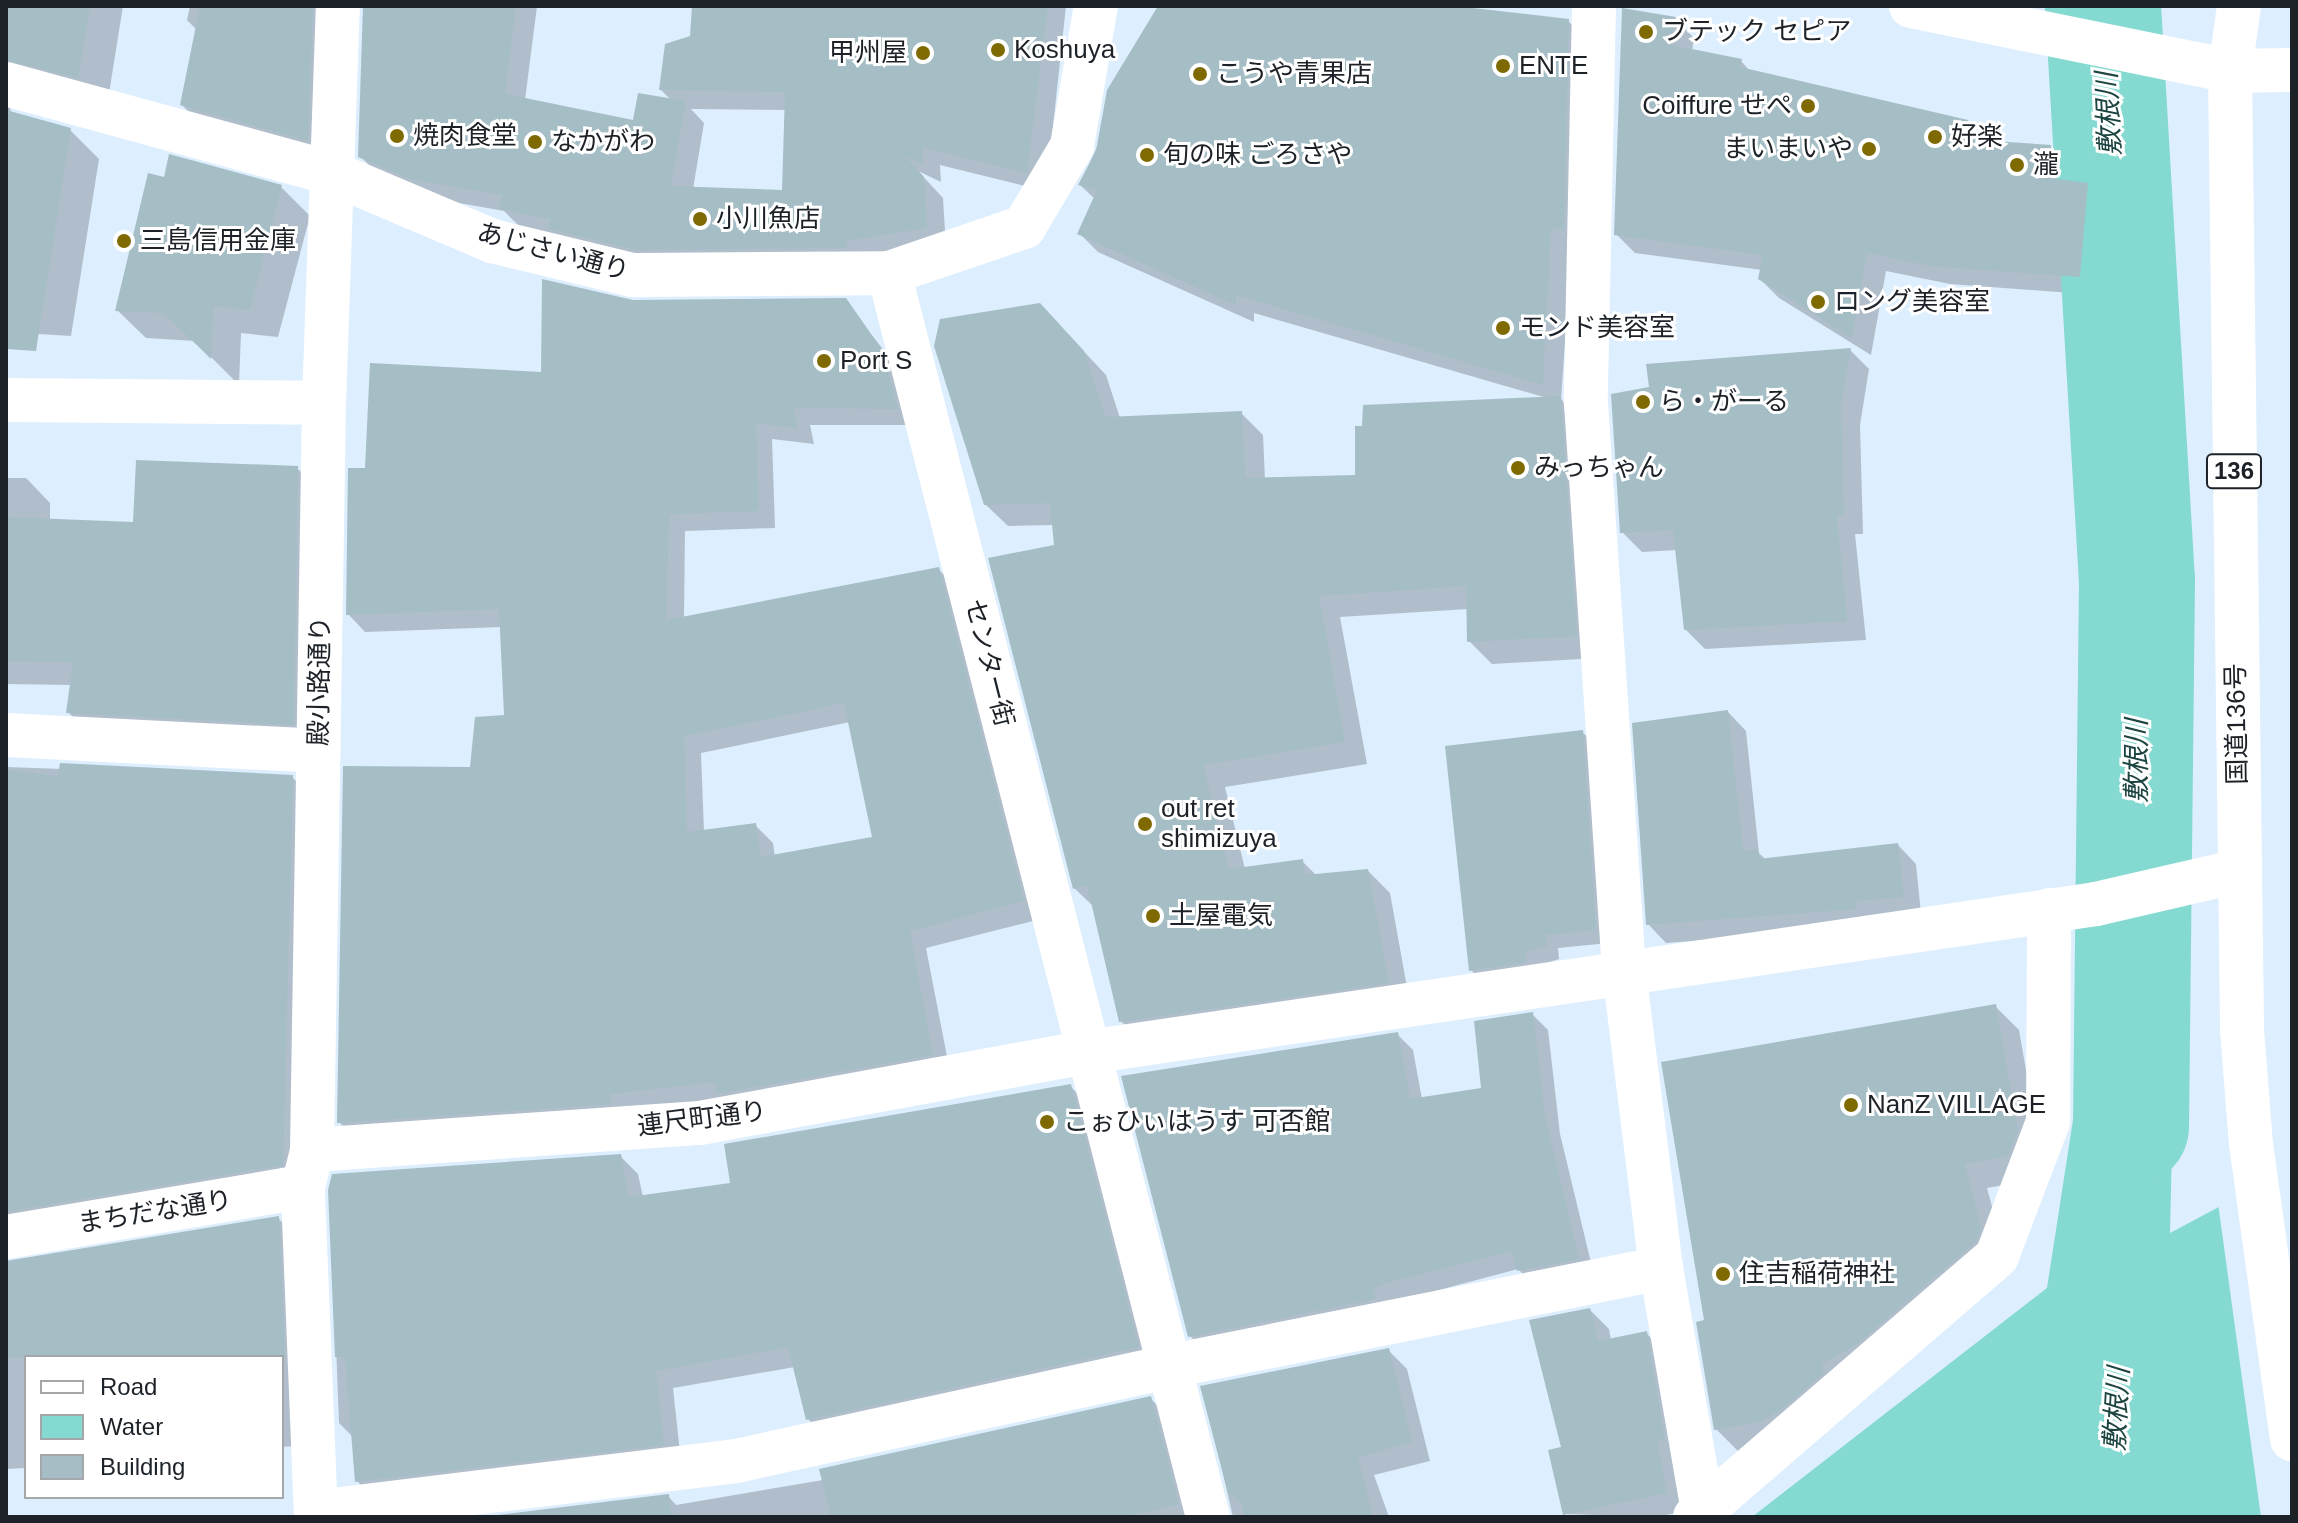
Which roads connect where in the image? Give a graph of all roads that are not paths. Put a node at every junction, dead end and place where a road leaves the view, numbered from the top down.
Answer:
1 (338, 6) edge
2 (1096, 6) edge
3 (1594, 6) edge
4 (1911, 6) edge
5 (2239, 6) edge
6 (2292, 70) edge
7 (2230, 71) junction
8 (6, 84) edge
9 (332, 173) junction
10 (889, 273) junction
11 (6, 400) edge
12 (324, 403) junction
13 (6, 735) edge
14 (319, 751) junction
15 (2239, 871) junction
16 (2049, 910) junction
17 (1624, 971) junction
18 (1088, 1052) junction
19 (308, 1168) junction
20 (6, 1237) edge
21 (1661, 1268) junction
22 (1171, 1366) junction
23 (2292, 1439) edge
24 (316, 1514) edge
25 (1699, 1514) edge
26 (1208, 1517) edge

1 - 9 main road, 殿小路通り
2 - 10 main road, あじさい通り
3 - 17 main road
4 - 7 main road
5 - 7 main road, 国道136号 / 136
6 - 7 main road
7 - 15 main road, 国道136号 / 136
8 - 9 main road, あじさい通り
9 - 10 main road, あじさい通り
9 - 12 main road, 殿小路通り
10 - 18 main road, センター街
11 - 12 main road
12 - 14 main road, 殿小路通り
13 - 14 main road
14 - 19 main road, 殿小路通り
15 - 16 main road, 連尺町通り
15 - 23 main road, 国道136号 / 136
16 - 17 main road, 連尺町通り
16 - 25 main road
17 - 18 main road, 連尺町通り
17 - 21 main road
18 - 19 main road, 連尺町通り
18 - 22 main road, センター街
19 - 20 main road, まちだな通り
19 - 24 main road, 殿小路通り
21 - 22 main road
21 - 25 main road
22 - 24 main road
22 - 26 main road, センター街

